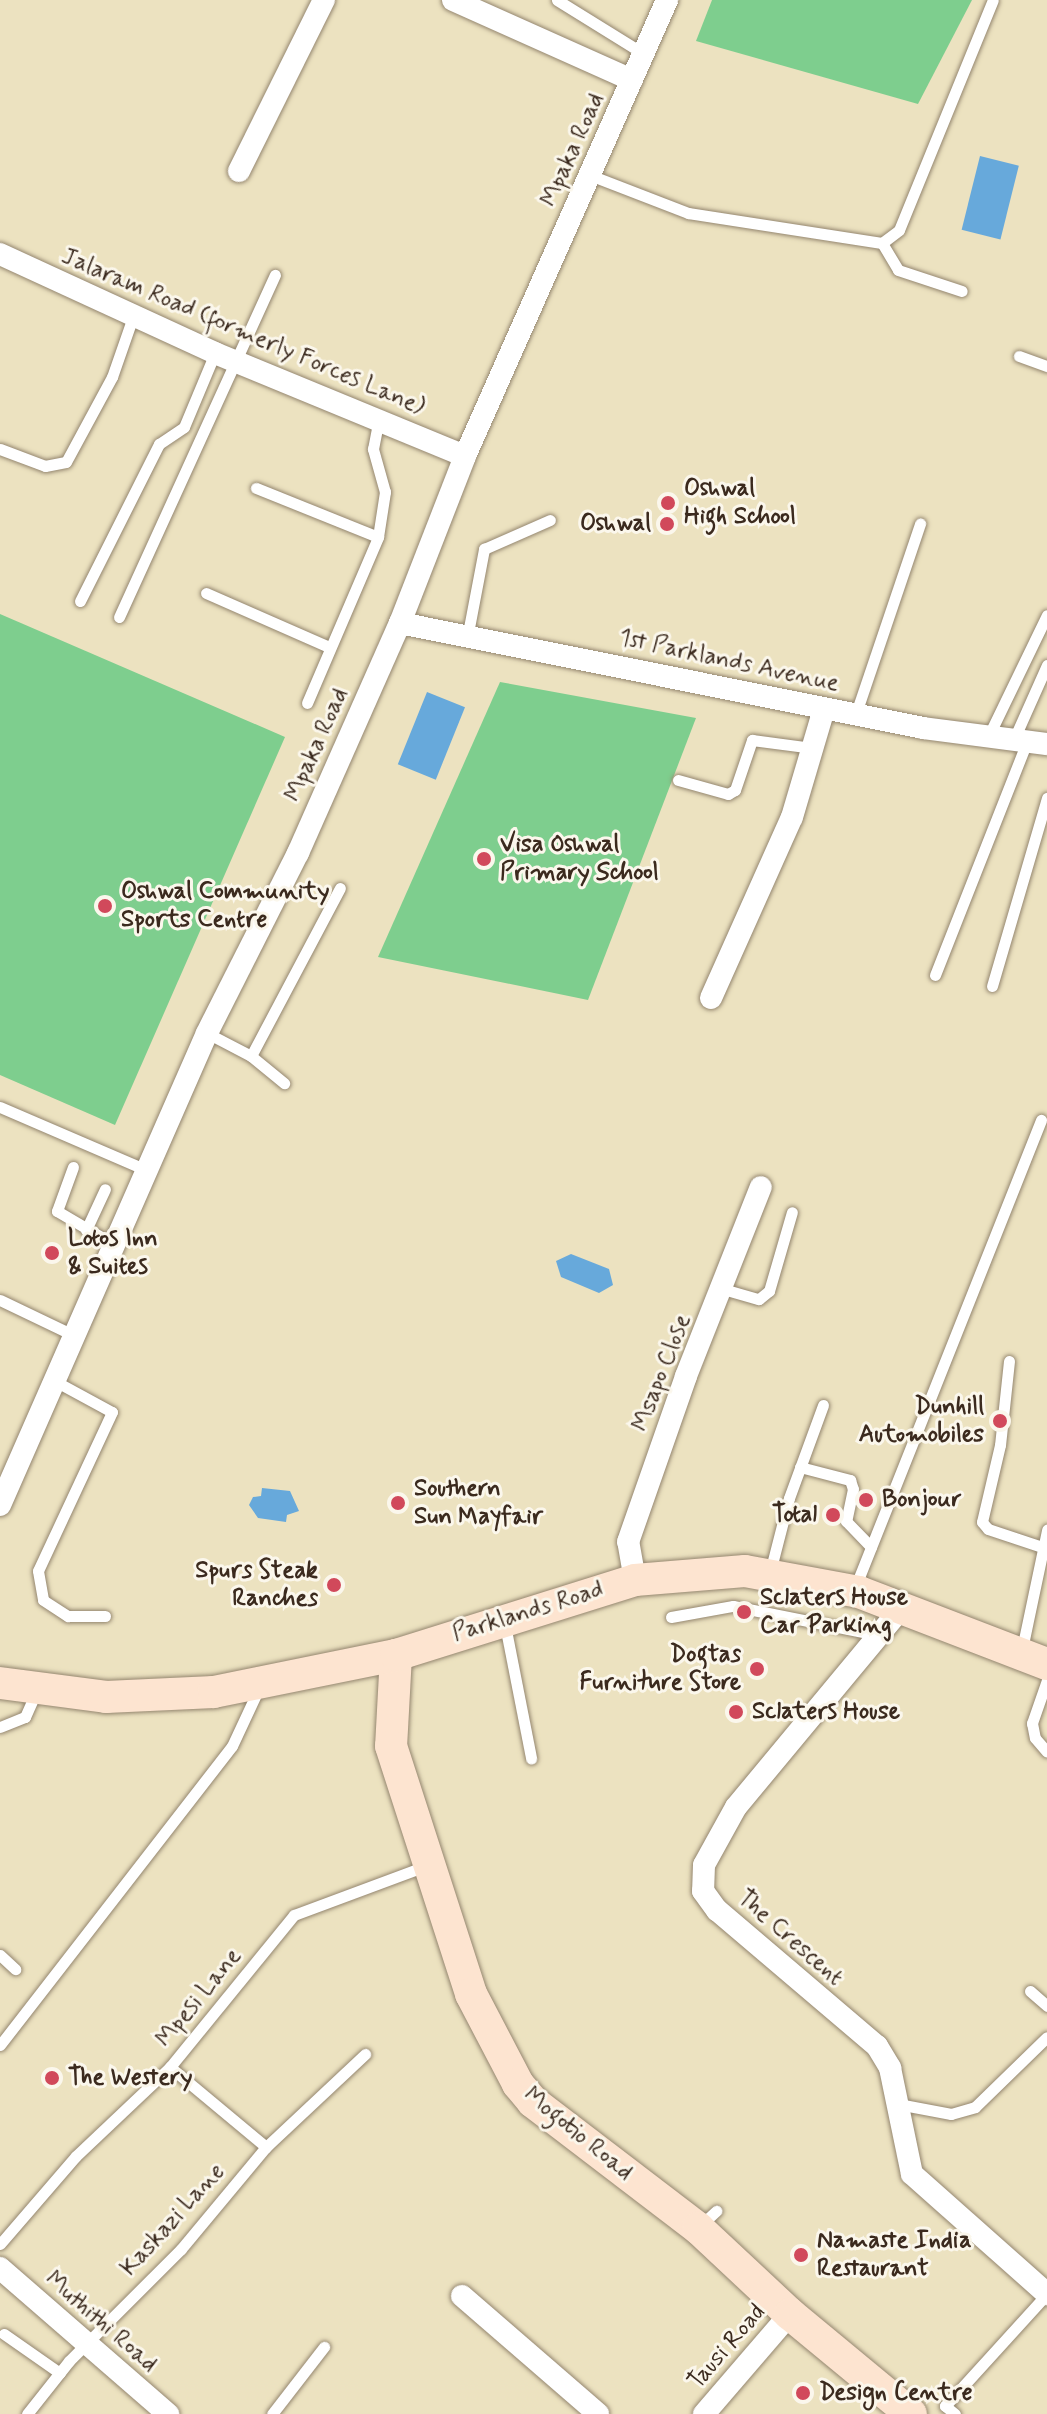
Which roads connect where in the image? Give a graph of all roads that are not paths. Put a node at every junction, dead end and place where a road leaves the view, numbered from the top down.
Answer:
1 (324, 0) edge
2 (453, 0) edge
3 (557, 0) edge
4 (667, 0) edge
5 (993, 0) edge
6 (644, 54) junction
7 (632, 80) junction
8 (239, 171) dead end
9 (590, 175) junction
10 (882, 243) junction
11 (0, 254) edge
12 (275, 275) dead end
13 (962, 291) dead end
14 (134, 314) junction
15 (215, 353) junction
16 (1019, 356) dead end
17 (237, 361) junction
18 (1047, 366) edge
19 (379, 419) junction
20 (0, 449) edge
21 (465, 456) junction
22 (256, 488) dead end
23 (550, 520) dead end
24 (920, 524) dead end
25 (378, 537) junction
26 (206, 593) dead end
27 (80, 601) dead end
28 (1047, 615) edge
29 (119, 617) dead end
30 (400, 623) junction
31 (468, 633) junction
32 (329, 647) junction
33 (1047, 665) edge
34 (307, 703) dead end
35 (824, 709) junction
36 (856, 713) junction
37 (989, 735) junction
38 (1029, 741) edge
39 (815, 749) junction
40 (678, 780) dead end
41 (1047, 798) edge
42 (340, 888) dead end
43 (935, 975) dead end
44 (992, 986) dead end
45 (711, 998) dead end
46 (207, 1033) junction
47 (251, 1056) junction
48 (284, 1083) dead end
49 (0, 1107) edge
50 (1041, 1120) dead end
51 (73, 1167) dead end
52 (146, 1170) junction
53 (761, 1187) dead end
54 (105, 1189) dead end
55 (792, 1212) dead end
56 (86, 1230) junction
57 (113, 1244) junction
58 (723, 1289) junction
59 (0, 1300) edge
60 (73, 1335) junction
61 (1009, 1361) dead end
62 (53, 1380) junction
63 (823, 1405) dead end
64 (800, 1467) junction
65 (0, 1505) edge
66 (1047, 1530) edge
67 (871, 1547) junction
68 (1042, 1547) junction
69 (770, 1573) junction
70 (635, 1580) junction
71 (854, 1591) junction
72 (903, 1606) junction
73 (105, 1616) dead end
74 (671, 1617) dead end
75 (504, 1619) junction
76 (879, 1636) junction
77 (396, 1655) junction
78 (1034, 1659) edge
79 (1047, 1680) edge
80 (0, 1683) edge
81 (261, 1684) junction
82 (37, 1690) junction
83 (0, 1727) edge
84 (1047, 1752) edge
85 (531, 1758) dead end
86 (430, 1864) junction
87 (0, 1955) edge
88 (15, 1969) dead end
89 (1030, 1991) dead end
90 (1047, 2006) edge
91 (1047, 2037) edge
92 (0, 2045) edge
93 (365, 2054) dead end
94 (170, 2067) junction
95 (897, 2103) junction
96 (266, 2147) junction
97 (0, 2244) edge
98 (0, 2268) edge
99 (1047, 2294) edge
100 (462, 2296) dead end
101 (790, 2314) junction
102 (4, 2334) dead end
103 (86, 2345) junction
104 (324, 2347) dead end
105 (60, 2373) junction
106 (27, 2414) edge
107 (168, 2414) edge
108 (272, 2414) edge
109 (598, 2414) edge
110 (704, 2414) edge
111 (911, 2414) edge
112 (955, 2414) edge

1 - 8 street
2 - 7 street
3 - 6 lane
4 - 6 street, Mpaka Road
5 - 10 lane
6 - 7 street, Mpaka Road
7 - 9 street, Mpaka Road
9 - 10 lane
9 - 21 street, Mpaka Road
10 - 13 lane
11 - 14 street, Jalaram Road (formerly Forces Lane)
12 - 17 lane
14 - 15 street, Jalaram Road (formerly Forces Lane)
14 - 20 lane
15 - 17 street, Jalaram Road (formerly Forces Lane)
15 - 27 lane
16 - 18 lane
17 - 19 street, Jalaram Road (formerly Forces Lane)
17 - 29 lane
19 - 21 street, Jalaram Road (formerly Forces Lane)
19 - 25 lane
21 - 30 street, Mpaka Road
22 - 25 lane
23 - 31 lane
24 - 36 lane
25 - 32 lane
26 - 32 lane
28 - 37 lane
30 - 31 street, 1st Parklands Avenue
30 - 46 street, Mpaka Road
31 - 35 street, 1st Parklands Avenue
32 - 34 lane
33 - 38 lane
35 - 36 street, 1st Parklands Avenue
35 - 39 street
36 - 37 street, 1st Parklands Avenue
37 - 38 street, 1st Parklands Avenue
38 - 43 lane
39 - 40 lane
39 - 45 street
41 - 44 lane
42 - 47 lane
46 - 47 lane
46 - 52 street, Mpaka Road
47 - 48 lane
49 - 52 lane
50 - 67 lane
51 - 56 lane
52 - 57 street, Mpaka Road
53 - 58 street, Msapo Close
54 - 56 lane
55 - 58 lane
56 - 57 lane
57 - 60 street, Mpaka Road
58 - 70 street, Msapo Close
59 - 60 lane
60 - 62 street, Mpaka Road
61 - 68 lane
62 - 65 street, Mpaka Road
62 - 73 lane
63 - 64 lane
64 - 67 lane
64 - 69 lane
66 - 68 lane
67 - 71 lane
68 - 78 lane
69 - 70 main road, Parklands Road
69 - 71 main road, Parklands Road
70 - 75 main road, Parklands Road
71 - 72 main road, Parklands Road
72 - 76 street, The Crescent
72 - 78 main road, Parklands Road
74 - 76 lane
75 - 77 main road, Parklands Road
75 - 85 lane
76 - 95 street, The Crescent
77 - 81 main road, Parklands Road
77 - 86 main road, Mogotio Road
79 - 84 lane
80 - 82 main road, Parklands Road
81 - 82 main road, Parklands Road
81 - 92 lane
82 - 83 lane
86 - 94 lane, Mpesi Lane
86 - 101 main road, Mogotio Road
87 - 88 lane
89 - 90 lane
91 - 95 lane
93 - 96 lane, Kaskazi Lane
94 - 96 lane
94 - 97 lane, Mpesi Lane
95 - 99 street, The Crescent
96 - 103 lane, Kaskazi Lane
98 - 103 street, Muthithi Road
99 - 112 lane
100 - 109 street
101 - 110 street, Tausi Road
101 - 111 main road, Mogotio Road
102 - 105 lane
103 - 105 lane, Kaskazi Lane
103 - 107 street, Muthithi Road
104 - 108 lane
105 - 106 lane, Kaskazi Lane

